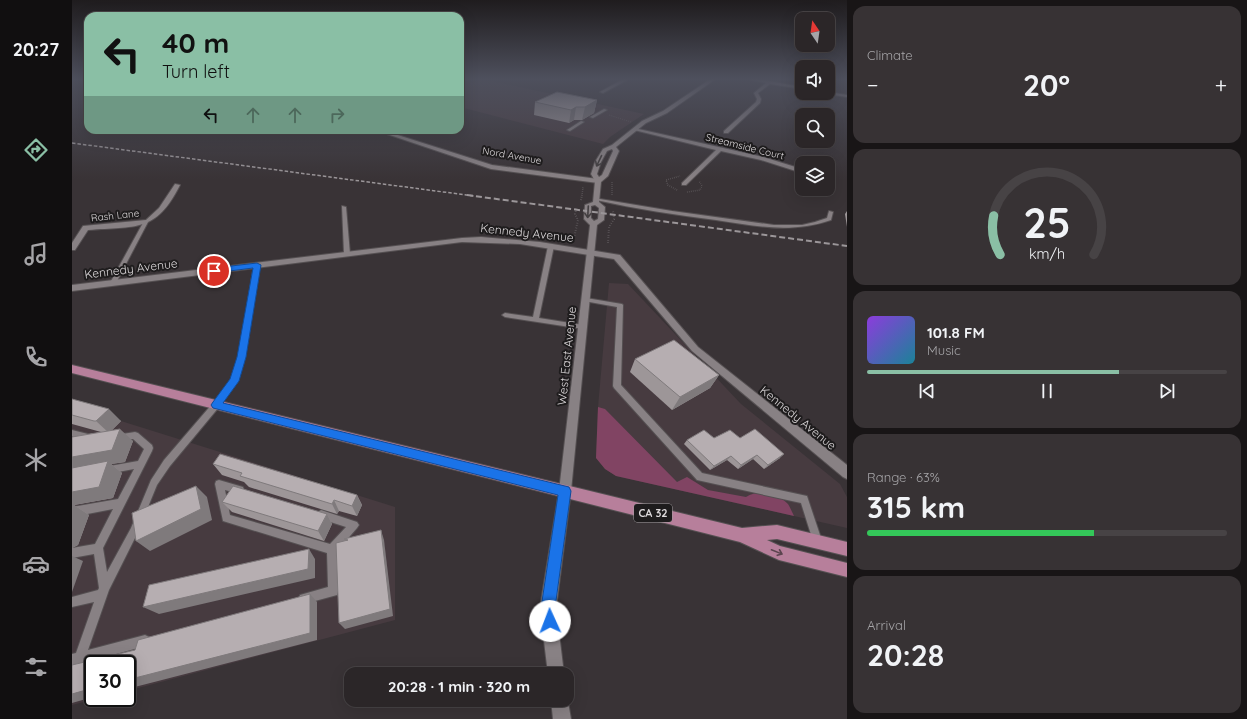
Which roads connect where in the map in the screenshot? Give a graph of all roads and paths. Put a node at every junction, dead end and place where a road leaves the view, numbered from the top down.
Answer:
1 (602, 112) edge
2 (666, 112) edge
3 (748, 112) edge
4 (658, 114) joint
5 (592, 117) edge
6 (582, 122) dead end
7 (636, 128) junction
8 (569, 130) dead end
9 (726, 132) dead end
10 (389, 134) edge
11 (614, 148) junction
12 (720, 148) junction
13 (795, 169) edge
14 (682, 175) dead end
15 (699, 179) dead end
16 (612, 180) dead end
17 (598, 181) junction
18 (684, 184) dead end
19 (177, 185) dead end
20 (680, 191) dead end
21 (685, 192) dead end
22 (596, 201) junction
23 (611, 202) junction
24 (344, 207) dead end
25 (831, 212) dead end
26 (146, 222) junction
27 (594, 224) junction
28 (608, 242) dead end
29 (551, 246) junction
30 (72, 248) edge
31 (591, 252) junction
32 (347, 254) junction
33 (257, 265) junction
34 (113, 283) junction
35 (72, 288) edge
36 (586, 300) junction
37 (505, 315) dead end
38 (536, 319) junction
39 (583, 327) junction
40 (72, 369) edge
41 (216, 405) junction
42 (72, 433) edge
43 (106, 439) edge
44 (79, 444) edge
45 (141, 464) junction
46 (95, 473) edge
47 (847, 473) edge
48 (565, 491) junction
49 (249, 493) edge
50 (121, 503) junction
51 (72, 512) edge
52 (309, 512) edge
53 (742, 535) junction
54 (817, 541) junction
55 (98, 548) junction
56 (332, 549) junction
57 (847, 549) edge
58 (72, 553) edge
59 (847, 570) edge
60 (102, 592) junction
61 (295, 601) edge
62 (72, 602) edge
63 (156, 638) edge
64 (76, 659) edge
65 (555, 667) edge
66 (561, 707) edge
67 (562, 719) edge

1 - 5 lane
2 - 4 street, West East Avenue
3 - 9 street
4 - 7 street, West East Avenue
6 - 8 lane
7 - 11 street, West East Avenue
7 - 12 street, Streamside Court
10 - 17 street, Nord Avenue
11 - 17 street
11 -> 17 street, West East Avenue
12 - 13 street, Streamside Court
12 - 18 street
14 - 20 path
15 - 21 path
16 - 23 path
17 - 22 street, West East Avenue
19 - 26 street, Rash Lane
22 - 23 lane
22 - 27 street, West East Avenue
22 -> 27 street, West East Avenue
23 - 25 lane
23 - 28 path
24 - 32 lane
26 - 30 street, Rash Lane
26 - 34 lane
27 - 31 street, West East Avenue
29 - 31 street, Kennedy Avenue
29 - 32 street, Kennedy Avenue
29 - 38 lane
31 - 36 street, West East Avenue
31 - 47 street, Kennedy Avenue
32 - 33 street, Kennedy Avenue
33 - 34 street, Kennedy Avenue
33 - 41 lane
34 - 35 street, Kennedy Avenue
36 - 39 street, West East Avenue
36 - 54 lane
37 - 38 lane
38 - 39 lane
39 - 48 street, West East Avenue
40 - 41 main road, CA 32
41 - 48 main road, CA 32
41 - 60 lane
42 - 44 lane
43 - 45 lane
45 - 46 lane
45 - 50 lane
48 - 53 main road, CA 32
48 - 65 street, West East Avenue
49 - 56 lane
50 - 51 lane
50 - 55 lane
52 - 56 lane
53 - 54 main road, CA 32
53 -> 59 main road, CA 32
54 - 57 main road, CA 32
55 - 58 lane
55 - 60 lane
56 - 61 lane
60 - 62 lane
60 - 64 lane
63 - 64 lane
66 - 67 street

